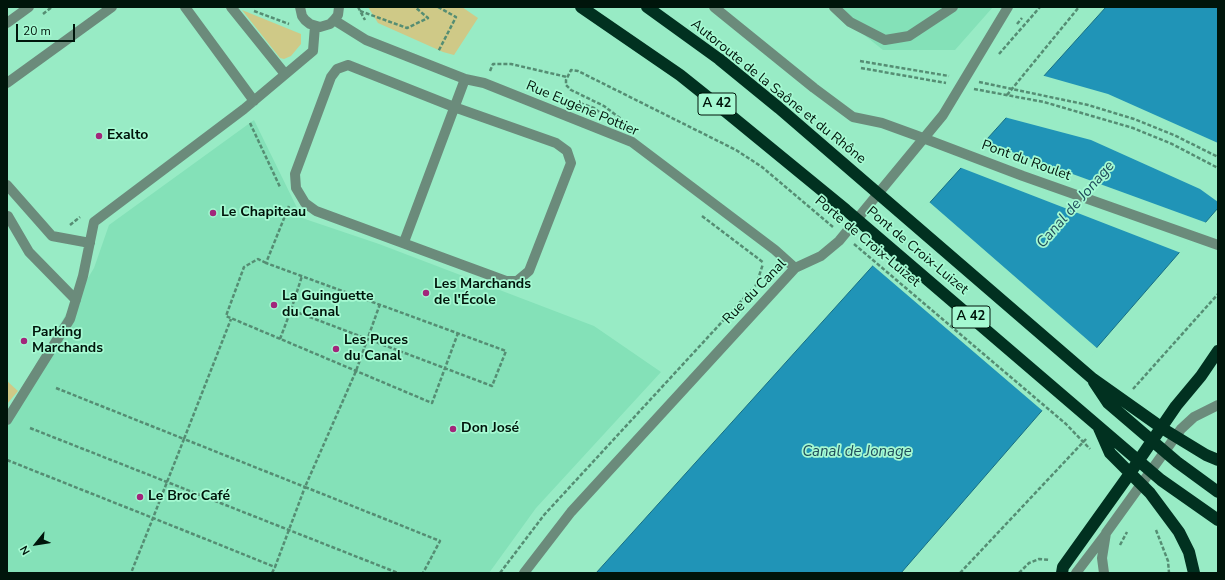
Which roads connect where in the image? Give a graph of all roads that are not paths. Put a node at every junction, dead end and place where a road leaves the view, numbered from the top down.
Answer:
1 (29, 7) edge
2 (112, 7) edge
3 (185, 7) edge
4 (232, 7) edge
5 (290, 7) edge
6 (339, 7) edge
7 (581, 7) edge
8 (647, 7) edge
9 (714, 7) edge
10 (834, 7) edge
11 (953, 7) edge
12 (1008, 7) edge
13 (300, 9) edge
14 (334, 20) junction
15 (7, 23) edge
16 (315, 26) junction
17 (285, 74) junction
18 (465, 79) junction
19 (7, 83) edge
20 (254, 101) junction
21 (454, 107) junction
22 (7, 185) edge
23 (870, 186) joint
24 (7, 216) edge
25 (404, 242) junction
26 (90, 243) junction
27 (1218, 245) edge
28 (795, 268) junction
29 (76, 300) junction
30 (1218, 351) edge
31 (1092, 379) junction
32 (1218, 404) edge
33 (7, 420) edge
34 (1096, 424) junction
35 (1218, 460) edge
36 (1218, 492) edge
37 (1218, 520) edge
38 (1113, 524) junction
39 (1062, 570) edge
40 (524, 573) edge
41 (1076, 573) edge
42 (1104, 573) edge
43 (1194, 573) edge

1 - 15 street
2 - 19 street
3 - 20 street
4 - 17 street
5 - 13 street
6 - 14 street
7 - 34 highway, Pont de Croix-Luizet / A 42
8 - 23 highway, Autoroute de la Saône et du Rhône / A 42
9 - 27 street, Pont du Roulet
10 - 11 street
12 - 28 street, Rue du Canal
13 - 16 street
14 - 16 street
14 - 18 street, Rue Eugène Pottier
16 - 17 street
17 - 20 street
18 - 21 street
18 - 28 street, Rue Eugène Pottier
20 - 26 street
21 - 25 street
21 - 25 street
21 - 25 street
22 - 26 street
23 - 31 highway, Pont de Croix-Luizet / A 42
24 - 29 street
26 - 29 street
28 - 40 street, Rue du Canal
29 - 33 street
30 - 39 highway
31 - 35 highway
31 - 36 highway
32 - 38 street
34 - 37 highway, Pont de Croix-Luizet
34 - 43 highway
38 - 41 street
38 - 42 street

